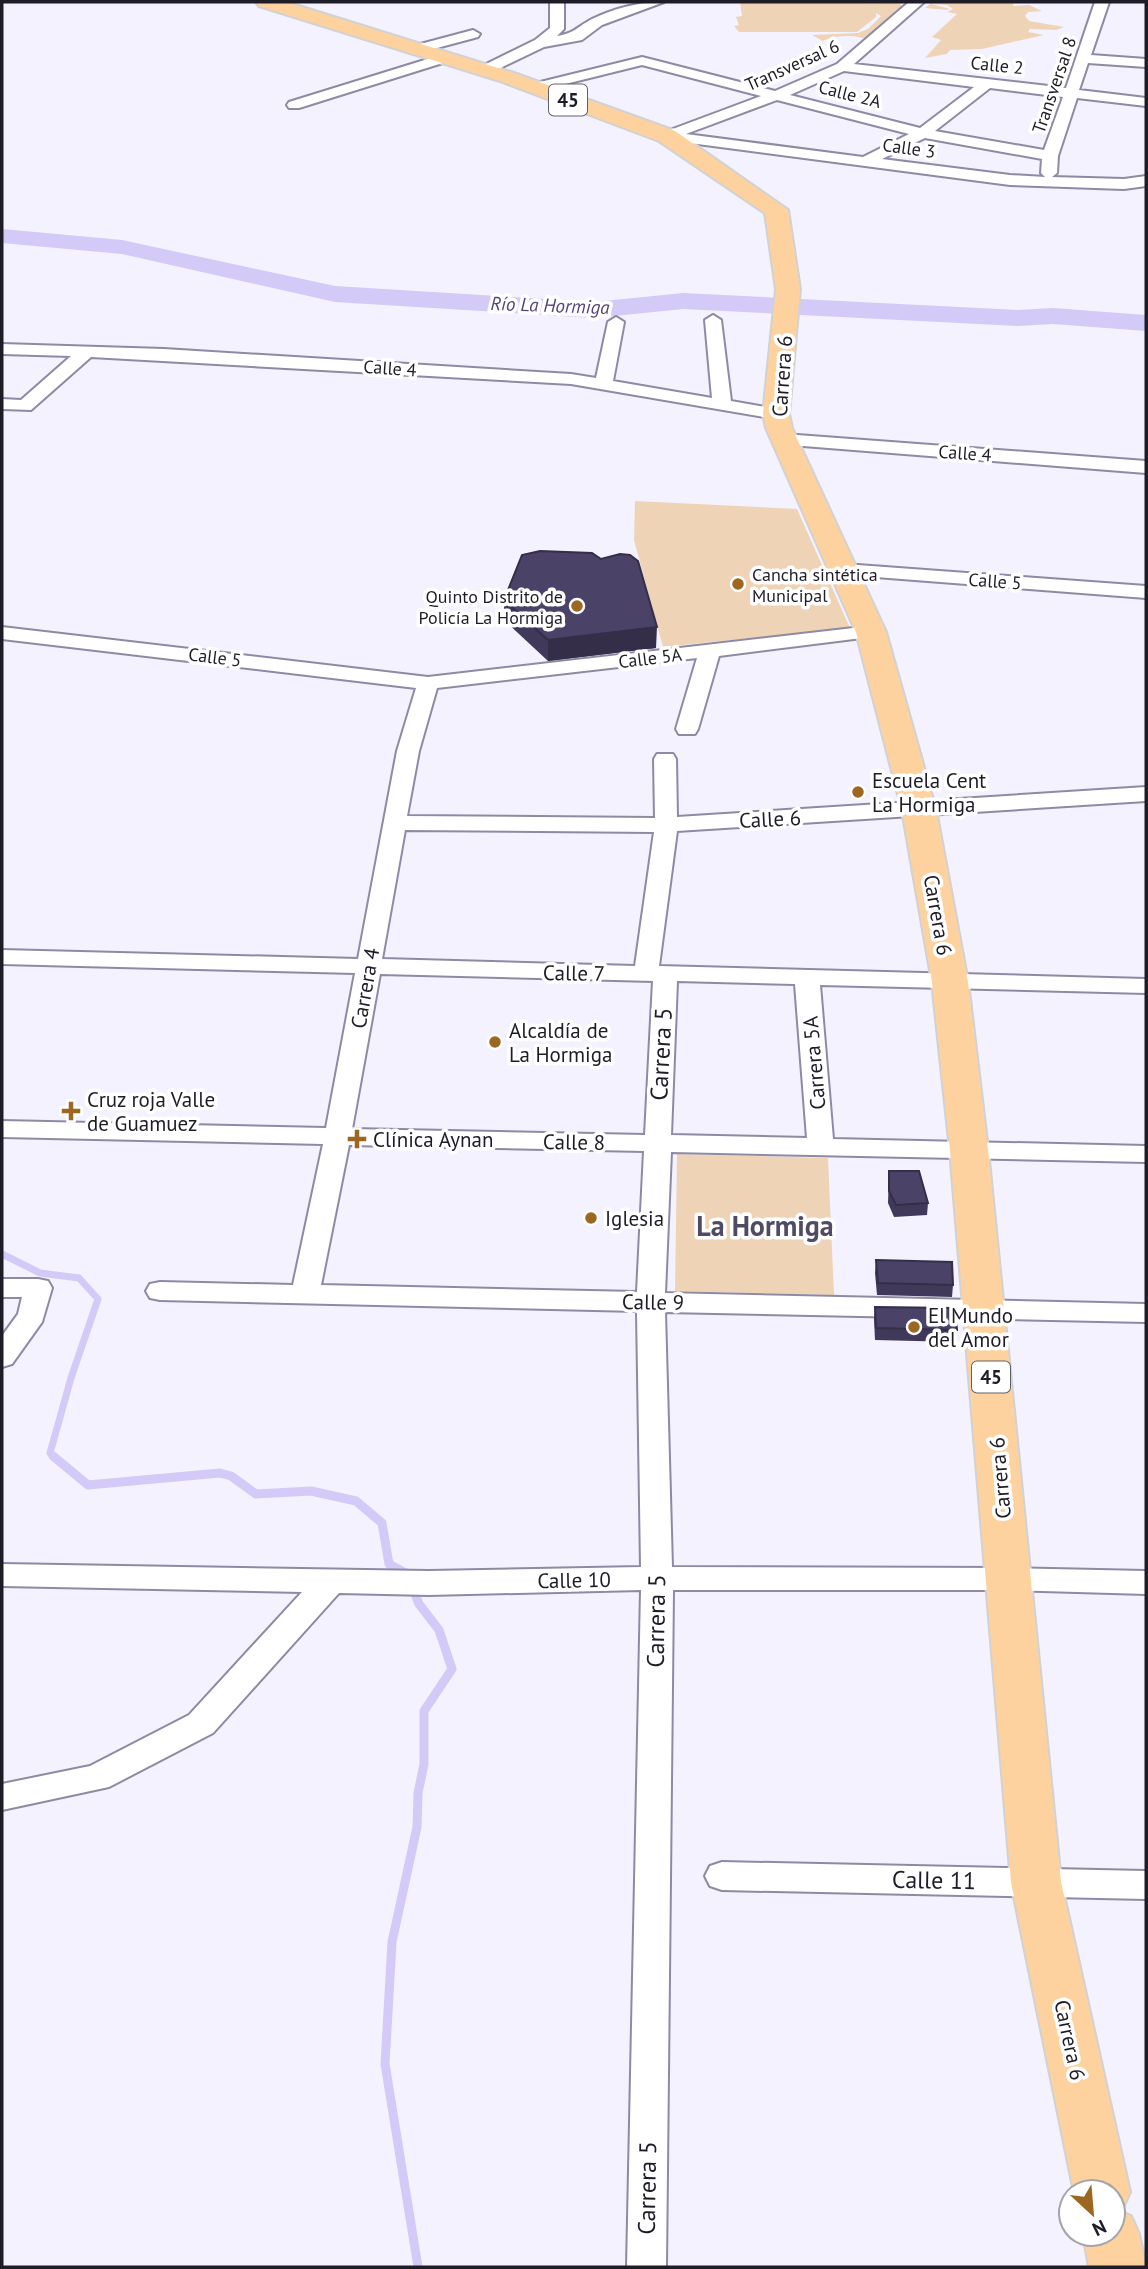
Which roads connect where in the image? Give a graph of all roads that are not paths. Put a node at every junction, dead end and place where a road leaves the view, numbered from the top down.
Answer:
1 (266, 2) edge
2 (557, 2) edge
3 (657, 2) edge
4 (917, 2) edge
5 (1102, 2) edge
6 (473, 34) dead end
7 (540, 43) junction
8 (416, 49) junction
9 (444, 58) junction
10 (1084, 59) junction
11 (1146, 63) edge
12 (842, 67) junction
13 (485, 71) junction
14 (988, 83) junction
15 (533, 88) junction
16 (1071, 92) junction
17 (777, 95) junction
18 (1146, 102) edge
19 (294, 105) dead end
20 (923, 133) junction
21 (667, 136) junction
22 (1050, 156) junction
23 (866, 161) junction
24 (1048, 181) junction
25 (1146, 181) edge
26 (713, 320) dead end
27 (617, 322) dead end
28 (2, 349) edge
29 (87, 351) junction
30 (604, 384) junction
31 (2, 404) edge
32 (722, 405) junction
33 (780, 427) junction
34 (1146, 467) edge
35 (844, 570) junction
36 (1146, 592) edge
37 (871, 632) junction
38 (2, 633) edge
39 (710, 650) junction
40 (428, 683) junction
41 (687, 729) dead end
42 (665, 759) dead end
43 (1146, 794) edge
44 (919, 810) junction
45 (394, 823) junction
46 (666, 825) junction
47 (2, 957) edge
48 (369, 968) junction
49 (655, 975) junction
50 (807, 979) junction
51 (950, 982) junction
52 (1146, 986) edge
53 (2, 1129) edge
54 (338, 1136) junction
55 (657, 1143) junction
56 (821, 1147) junction
57 (969, 1150) junction
58 (1146, 1154) edge
59 (2, 1288) edge
60 (160, 1291) dead end
61 (305, 1294) junction
62 (651, 1302) junction
63 (985, 1309) junction
64 (1146, 1312) edge
65 (2, 1357) edge
66 (2, 1575) edge
67 (657, 1578) junction
68 (1009, 1579) junction
69 (331, 1581) junction
70 (385, 1582) joint
71 (429, 1583) joint
72 (1146, 1583) edge
73 (2, 1797) edge
74 (722, 1876) dead end
75 (1037, 1882) junction
76 (1146, 1885) edge
77 (1099, 2178) edge
78 (1114, 2248) edge
79 (646, 2267) edge
80 (1118, 2267) edge

1 - 8 main road, Carrera 6 / 45
2 - 7 street
3 - 7 street
4 - 12 street, Transversal 6
5 - 10 street, Transversal 8
6 - 8 street
7 - 13 street
8 - 9 main road, Carrera 6 / 45
9 - 13 main road, Carrera 6 / 45
9 - 19 street
10 - 11 street
10 - 16 street, Transversal 8
12 - 14 street, Calle 2
12 - 17 street, Transversal 6
13 - 15 main road, Carrera 6 / 45
14 - 16 street, Calle 2
14 - 20 street
15 - 17 street, Calle 2A
15 - 21 main road, Carrera 6 / 45
16 - 18 street, Calle 2
16 - 22 street, Transversal 8
17 - 20 street, Calle 2A
17 - 21 street, Transversal 6
20 - 22 street, Calle 2A
20 - 23 street
21 - 23 street, Calle 3
21 - 33 main road, Carrera 6 / 45
22 - 24 street, Transversal 8
23 - 24 street, Calle 3
24 - 25 street, Calle 3
26 - 32 street
27 - 30 street
28 - 29 street, Calle 4
29 - 30 street, Calle 4
29 - 31 street
30 - 32 street, Calle 4
32 - 33 street, Calle 4
33 - 34 street, Calle 4
33 - 35 main road, Carrera 6 / 45
35 - 36 street, Calle 5
35 - 37 main road, Carrera 6 / 45
37 - 39 street, Calle 5A
37 - 44 main road, Carrera 6 / 45
38 - 40 street, Calle 5
39 - 40 street, Calle 5A
39 - 41 street
40 - 45 street, Carrera 4
42 - 46 street, Carrera 5
43 - 44 street, Calle 6
44 - 46 street, Calle 6
44 - 51 main road, Carrera 6 / 45
45 - 46 street, Calle 6
45 - 48 street, Carrera 4
46 - 49 street, Carrera 5
47 - 48 street, Calle 7
48 - 49 street, Calle 7
48 - 54 street, Carrera 4
49 - 50 street, Calle 7
49 - 55 street, Carrera 5
50 - 51 street, Calle 7
50 - 56 street, Carrera 5A
51 - 52 street, Calle 7
51 - 57 main road, Carrera 6 / 45
53 - 54 street, Calle 8
54 - 55 street, Calle 8
54 - 61 street, Carrera 4
55 - 56 street, Calle 8
55 - 62 street, Carrera 5
56 - 57 street, Calle 8
57 - 58 street, Calle 8
57 - 63 main road, Carrera 6 / 45
59 - 65 street
60 - 61 street, Calle 9
61 - 62 street, Calle 9
62 - 63 street, Calle 9
62 - 67 street, Carrera 5
63 - 64 street, Calle 9
63 - 68 main road, Carrera 6 / 45
66 - 69 street, Calle 10
67 - 68 street, Calle 10
67 - 71 street, Calle 10
67 - 79 street, Carrera 5
68 - 72 street, Calle 10
68 - 75 main road, Carrera 6 / 45
69 - 70 street, Calle 10
69 - 73 street
70 - 71 street, Calle 10
74 - 75 street, Calle 11
75 - 76 street, Calle 11
75 - 77 main road, Carrera 6 / 45
78 - 80 main road

